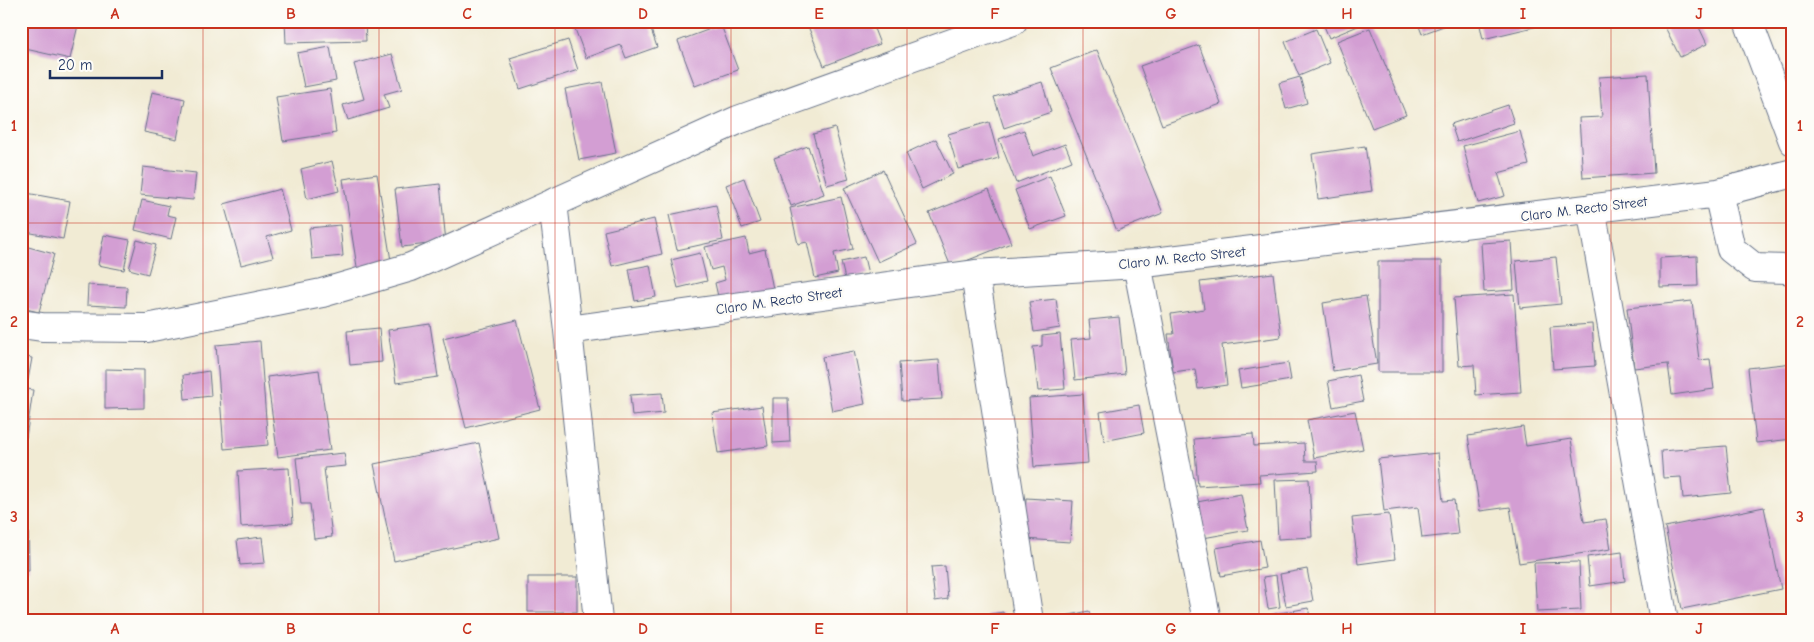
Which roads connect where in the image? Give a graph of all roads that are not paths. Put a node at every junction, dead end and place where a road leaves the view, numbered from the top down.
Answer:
1 (1013, 21) edge
2 (1748, 21) edge
3 (1793, 141) edge
4 (1793, 173) edge
5 (1718, 192) junction
6 (553, 203) junction
7 (1592, 208) junction
8 (1137, 264) junction
9 (1793, 271) edge
10 (974, 274) junction
11 (21, 324) edge
12 (568, 330) junction
13 (598, 621) edge
14 (1029, 621) edge
15 (1207, 621) edge
16 (1664, 621) edge

1 - 6 street
2 - 3 street
4 - 5 street, Claro M. Recto Street
5 - 7 street, Claro M. Recto Street
5 - 9 street
6 - 11 street
6 - 12 street
7 - 8 street, Claro M. Recto Street
7 - 16 street
8 - 10 street, Claro M. Recto Street
8 - 15 street
10 - 12 street, Claro M. Recto Street
10 - 14 street
12 - 13 street

